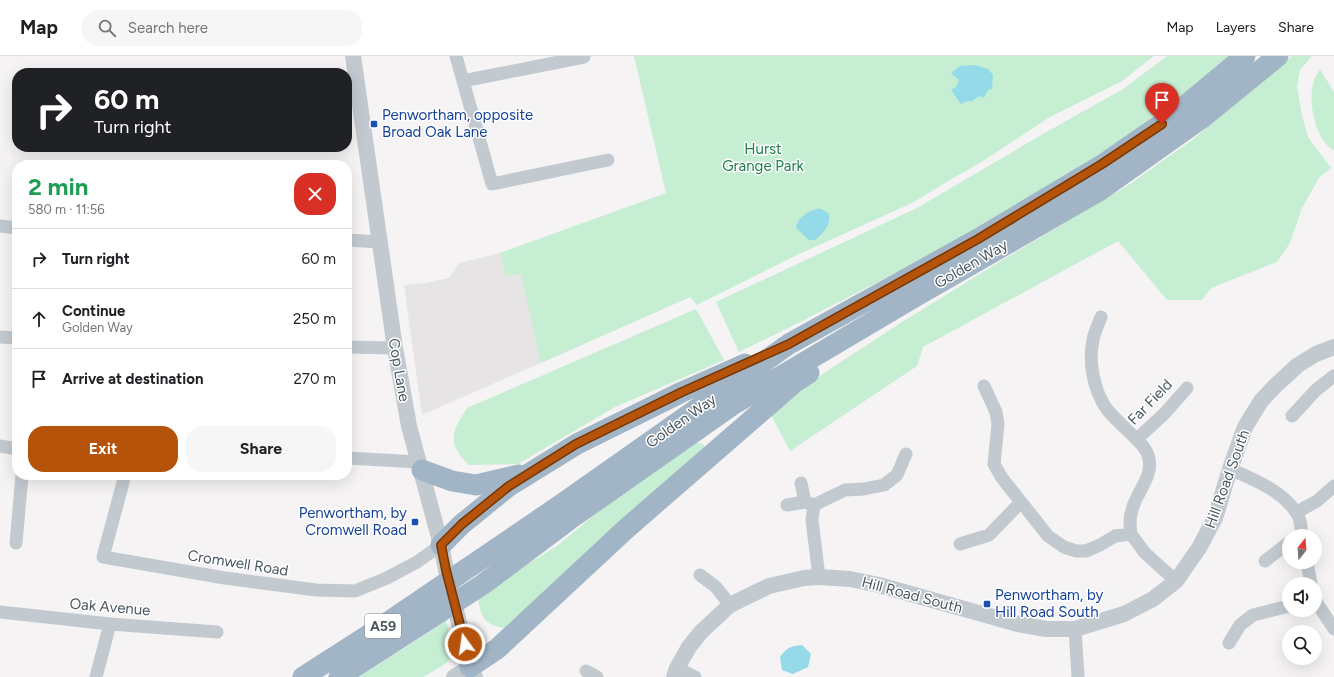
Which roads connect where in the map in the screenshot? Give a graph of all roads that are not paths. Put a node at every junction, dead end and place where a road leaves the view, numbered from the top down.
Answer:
1 (353, 56) edge
2 (456, 56) edge
3 (1245, 56) edge
4 (1278, 56) edge
5 (584, 57) dead end
6 (463, 81) junction
7 (608, 160) dead end
8 (0, 226) edge
9 (12, 227) edge
10 (352, 240) edge
11 (379, 242) junction
12 (918, 295) junction
13 (1101, 317) dead end
14 (0, 337) edge
15 (12, 338) edge
16 (789, 344) junction
17 (352, 346) edge
18 (1334, 347) edge
19 (395, 348) junction
20 (1334, 376) edge
21 (984, 386) dead end
22 (1187, 388) dead end
23 (1292, 416) dead end
24 (1137, 439) junction
25 (0, 446) edge
26 (12, 448) edge
27 (906, 454) dead end
28 (352, 459) edge
29 (420, 466) junction
30 (1230, 469) junction
31 (534, 470) junction
32 (22, 480) edge
33 (124, 480) edge
34 (801, 483) dead end
35 (1334, 486) edge
36 (1021, 502) junction
37 (810, 504) junction
38 (787, 505) dead end
39 (1296, 512) junction
40 (1301, 529) edge
41 (1131, 534) junction
42 (16, 543) dead end
43 (960, 544) dead end
44 (441, 545) junction
45 (1282, 548) edge
46 (1265, 561) dead end
47 (700, 575) dead end
48 (819, 577) junction
49 (1176, 582) junction
50 (730, 604) junction
51 (1282, 608) edge
52 (1322, 611) edge
53 (0, 612) edge
54 (110, 624) junction
55 (1075, 629) junction
56 (1334, 629) edge
57 (217, 632) dead end
58 (1228, 644) dead end
59 (675, 673) edge
60 (466, 674) edge
61 (96, 677) edge
62 (303, 677) edge
63 (339, 677) edge
64 (695, 677) edge
65 (1078, 677) edge

1 - 11 street, Cop Lane
2 - 6 street
3 - 16 highway, Golden Way / A59
4 - 12 highway, Golden Way / A59
5 - 6 street
6 - 7 street
8 - 9 street
10 - 11 street
11 - 19 street, Cop Lane
12 - 60 highway
12 - 63 highway, Golden Way / A59
13 - 24 street, Far Field
14 - 15 street
16 - 31 highway
16 - 62 highway, Golden Way / A59
17 - 19 street
18 - 30 street, Hill Road South
19 - 29 street, Cop Lane
20 - 23 street
21 - 36 street
22 - 24 street, Far Field
24 - 41 street, Far Field
25 - 26 street
27 - 37 street
28 - 29 street
29 - 31 highway
29 - 44 street, Cop Lane
30 - 39 street
30 - 49 street, Hill Road South
31 - 44 highway
32 - 42 street
33 - 44 street, Cromwell Road
34 - 37 street
35 - 39 street
36 - 41 street
36 - 43 street
37 - 38 street
37 - 48 street
39 - 40 street
41 - 49 street
44 - 60 street, Cop Lane
45 - 46 street
47 - 50 street
48 - 50 street, Hill Road South
48 - 55 street, Hill Road South
49 - 55 street, Hill Road South
50 - 59 street, Hill Road South
51 - 58 street
52 - 56 street
53 - 54 street, Oak Avenue
54 - 57 street, Oak Avenue
54 - 61 street
55 - 65 street
59 - 64 street

